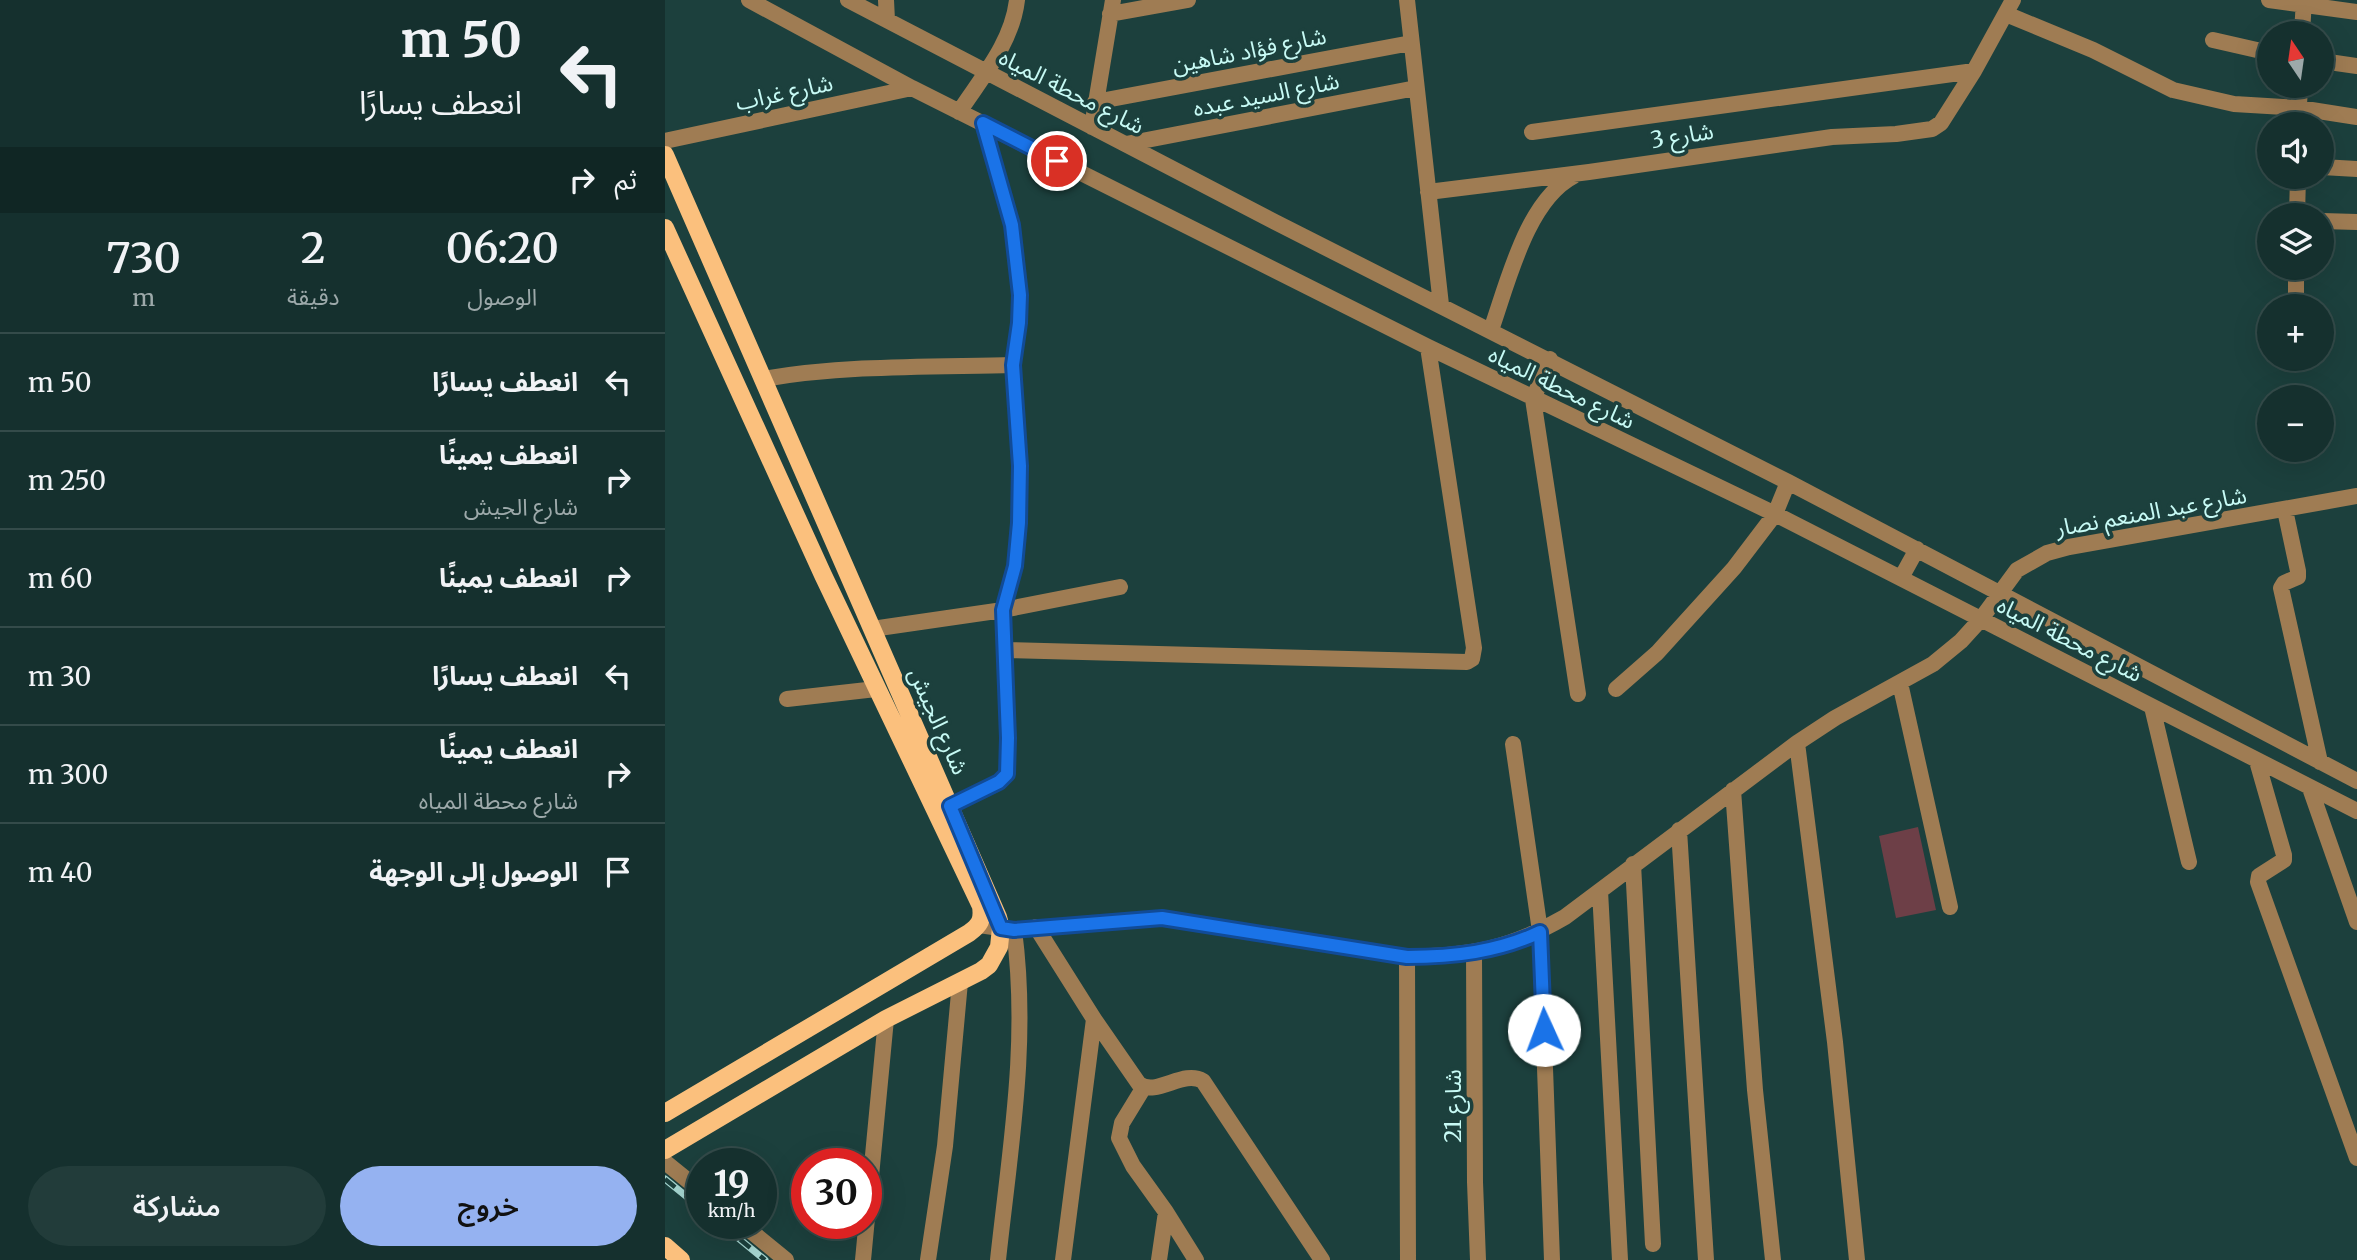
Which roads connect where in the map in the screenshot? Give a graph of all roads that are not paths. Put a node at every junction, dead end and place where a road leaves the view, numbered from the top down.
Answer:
1 (749, 0) edge
2 (848, 0) edge
3 (886, 0) edge
4 (1017, 0) edge
5 (1188, 0) edge
6 (1407, 0) edge
7 (2269, 0) edge
8 (2304, 3) edge
9 (1112, 7) edge
10 (2010, 7) edge
11 (2357, 12) edge
12 (887, 20) junction
13 (2303, 21) edge
14 (2213, 40) dead end
15 (1411, 43) junction
16 (2257, 50) edge
17 (2335, 63) edge
18 (2357, 66) edge
19 (1975, 71) junction
20 (986, 72) junction
21 (912, 88) junction
22 (1416, 88) junction
23 (1095, 102) junction
24 (959, 112) junction
25 (2277, 112) edge
26 (2334, 117) edge
27 (2357, 117) edge
28 (983, 123) junction
29 (1092, 127) junction
30 (1532, 132) dead end
31 (665, 141) edge
32 (1126, 144) junction
33 (665, 155) edge
34 (2334, 168) edge
35 (2357, 169) edge
36 (1589, 172) junction
37 (1428, 192) junction
38 (2334, 221) edge
39 (2357, 222) edge
40 (665, 228) edge
41 (1441, 305) junction
42 (1491, 330) junction
43 (1428, 347) junction
44 (1550, 359) junction
45 (1013, 365) junction
46 (763, 379) junction
47 (738, 389) junction
48 (1533, 399) junction
49 (1789, 482) junction
50 (2357, 496) edge
51 (2284, 510) junction
52 (1775, 514) junction
53 (1917, 549) junction
54 (844, 565) junction
55 (823, 575) junction
56 (1901, 578) junction
57 (1120, 587) dead end
58 (2000, 592) junction
59 (1003, 610) junction
60 (1981, 619) junction
61 (873, 629) junction
62 (1005, 650) junction
63 (1900, 683) junction
64 (876, 689) junction
65 (1616, 689) dead end
66 (1578, 694) dead end
67 (787, 699) dead end
68 (2152, 707) junction
69 (1797, 743) junction
70 (1513, 744) dead end
71 (2256, 761) junction
72 (2320, 762) junction
73 (2357, 781) edge
74 (2310, 788) junction
75 (1733, 790) junction
76 (950, 806) junction
77 (2357, 811) edge
78 (1679, 830) junction
79 (2189, 862) dead end
80 (1633, 864) junction
81 (1600, 891) junction
82 (1949, 907) dead end
83 (2357, 922) edge
84 (979, 925) junction
85 (1036, 927) junction
86 (1007, 929) junction
87 (1540, 932) junction
88 (1474, 952) junction
89 (1407, 957) junction
90 (960, 982) junction
91 (885, 1019) junction
92 (1094, 1020) junction
93 (1144, 1087) junction
94 (665, 1113) edge
95 (665, 1150) edge
96 (2357, 1157) edge
97 (665, 1162) edge
98 (686, 1179) edge
99 (1166, 1212) junction
100 (760, 1239) edge
101 (1653, 1244) dead end
102 (665, 1246) edge
103 (681, 1260) edge
104 (786, 1260) edge
105 (863, 1260) edge
106 (927, 1260) edge
107 (998, 1260) edge
108 (1063, 1260) edge
109 (1159, 1260) edge
110 (1196, 1260) edge
111 (1322, 1260) edge
112 (1408, 1260) edge
113 (1478, 1260) edge
114 (1552, 1260) edge
115 (1621, 1260) edge
116 (1706, 1260) edge
117 (1773, 1260) edge
118 (1857, 1260) edge

1 - 21 street, شارع محطة المياه
2 - 12 street, شارع محطة المياه
3 - 12 street
4 - 20 street
5 - 9 street
6 - 15 street
7 - 8 street
8 - 11 street
8 - 13 street
9 - 23 street
10 - 19 street
10 - 25 street
12 - 20 street, شارع محطة المياه
14 - 16 street
15 - 22 street
15 - 23 street, شارع فؤاد شاهين
17 - 18 street
19 - 30 street
19 - 36 street, شارع 3
20 - 24 street
20 - 29 street, شارع محطة المياه
21 - 24 street, شارع محطة المياه
21 - 31 street, شارع غراب
22 - 32 street, شارع السيد عبده
22 - 37 street
23 - 29 street
24 - 28 street, شارع محطة المياه
26 - 27 street
28 - 43 street, شارع محطة المياه
28 - 45 street
29 - 32 street, شارع محطة المياه
32 - 41 street, شارع محطة المياه
33 - 46 main road, شارع الجيش
34 - 35 street
36 - 37 street, شارع 3
36 - 42 street
37 - 41 street
38 - 39 street
40 - 47 main road, شارع الجيش
41 - 42 street, شارع محطة المياه
42 - 44 street, شارع محطة المياه
43 - 48 street, شارع محطة المياه
43 - 62 street
44 - 48 street
44 - 49 street, شارع محطة المياه
45 - 46 street
45 - 59 street
46 - 47 main road
46 - 54 main road, شارع الجيش
47 - 55 main road, شارع الجيش
48 - 52 street, شارع محطة المياه
48 - 66 street
49 - 52 street
49 - 53 street, شارع محطة المياه
50 - 51 street, شارع عبد المنعم نصار
51 - 58 street, شارع عبد المنعم نصار
51 - 72 street
52 - 56 street, شارع محطة المياه
52 - 65 street
53 - 56 street
53 - 58 street, شارع محطة المياه
54 - 55 main road
54 - 61 main road, شارع الجيش
55 - 64 main road, شارع الجيش
56 - 60 street, شارع محطة المياه
57 - 59 street
58 - 60 street, شارع عبد المنعم نصار
58 - 72 street, شارع محطة المياه
59 - 61 street
59 - 62 street
60 - 63 street, شارع عبد المنعم نصار
60 - 68 street, شارع محطة المياه
61 - 76 main road, شارع الجيش
62 - 76 street
63 - 69 street, شارع عبد المنعم نصار
63 - 82 street
64 - 67 street
64 - 84 main road, شارع الجيش
68 - 71 street, شارع محطة المياه
68 - 79 street
69 - 75 street, شارع عبد المنعم نصار
69 - 118 street
70 - 87 street
71 - 74 street, شارع محطة المياه
71 - 96 street
72 - 73 street, شارع محطة المياه
74 - 77 street, شارع محطة المياه
74 - 83 street
75 - 78 street, شارع عبد المنعم نصار
75 - 117 street
76 - 86 main road, شارع الجيش
78 - 80 street, شارع عبد المنعم نصار
78 - 116 street
80 - 81 street, شارع عبد المنعم نصار
80 - 101 street
81 - 87 street, شارع عبد المنعم نصار
81 - 115 street
84 - 86 street, شارع عبد المنعم نصار
84 - 94 main road
85 - 86 street, شارع عبد المنعم نصار
85 - 89 street, شارع عبد المنعم نصار
85 - 92 street
86 - 90 main road
86 - 107 street
87 - 88 street, شارع عبد المنعم نصار
87 - 114 street
88 - 89 street, شارع عبد المنعم نصار
88 - 113 street, شارع 21
89 - 112 street
90 - 91 main road
90 - 106 street
91 - 95 main road
91 - 105 street
92 - 93 street
92 - 108 street
93 - 99 street
93 - 111 street
97 - 98 street
99 - 109 street
99 - 110 street
100 - 104 street
102 - 103 main road

